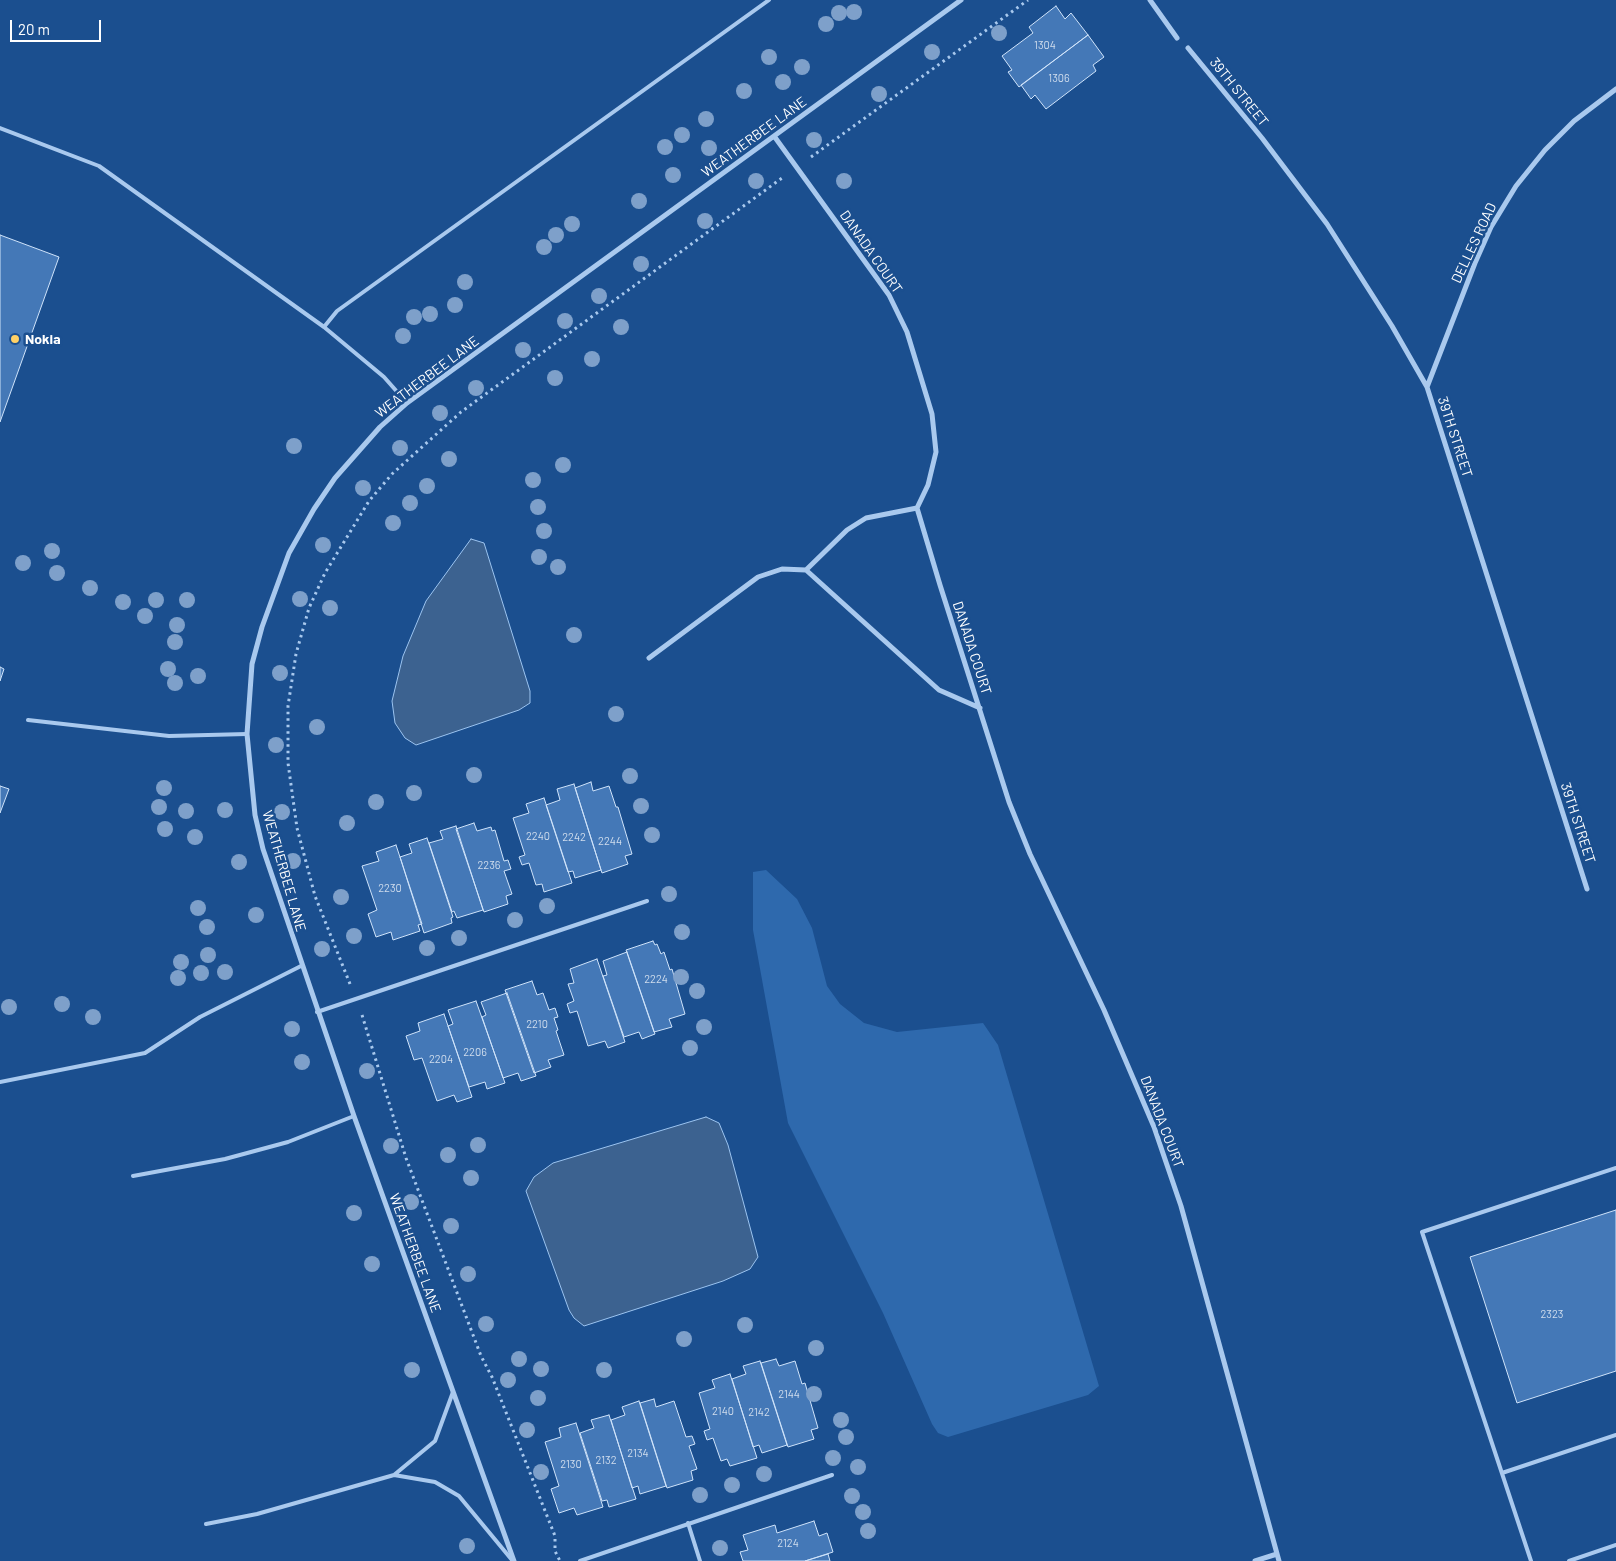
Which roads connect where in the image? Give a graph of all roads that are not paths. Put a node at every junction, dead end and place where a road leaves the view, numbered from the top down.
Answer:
1 (769, 0) edge
2 (961, 0) edge
3 (1150, 0) edge
4 (1177, 38) dead end
5 (1188, 48) dead end
6 (1616, 89) edge
7 (0, 128) edge
8 (774, 136) junction
9 (324, 327) junction
10 (1427, 387) junction
11 (407, 403) junction
12 (917, 508) junction
13 (806, 570) junction
14 (649, 658) dead end
15 (980, 708) junction
16 (28, 720) dead end
17 (247, 734) junction
18 (1588, 889) dead end
19 (647, 901) dead end
20 (302, 966) junction
21 (317, 1012) junction
22 (0, 1082) edge
23 (354, 1116) junction
24 (1616, 1168) edge
25 (133, 1176) dead end
26 (453, 1392) junction
27 (1616, 1435) edge
28 (1502, 1472) junction
29 (394, 1475) junction
30 (832, 1475) dead end
31 (206, 1524) dead end
32 (688, 1524) junction
33 (1616, 1545) edge
34 (1277, 1554) junction
35 (514, 1561) edge
36 (580, 1561) edge
37 (700, 1561) edge
38 (1255, 1561) edge
39 (1279, 1561) edge
40 (1531, 1561) edge
41 (1569, 1561) edge

1 - 9 lane
2 - 8 street, WEATHERBEE LANE
3 - 4 street
5 - 10 street, 39TH STREET
6 - 10 street, DELLES ROAD
7 - 9 lane
8 - 11 street, WEATHERBEE LANE
8 - 12 street, DANADA COURT
9 - 11 lane
10 - 18 street, 39TH STREET
11 - 17 street, WEATHERBEE LANE
12 - 13 street
12 - 15 street, DANADA COURT
13 - 14 street
13 - 15 street, DANADA COURT
15 - 34 street, DANADA COURT
16 - 17 lane
17 - 20 street, WEATHERBEE LANE
19 - 21 lane
20 - 21 street, WEATHERBEE LANE
20 - 22 lane
21 - 23 street, WEATHERBEE LANE
23 - 25 lane
23 - 26 street, WEATHERBEE LANE
24 - 28 lane
26 - 29 lane
26 - 35 street, WEATHERBEE LANE
27 - 28 lane
28 - 40 lane
29 - 31 lane
29 - 35 lane
30 - 32 lane
32 - 36 lane
32 - 37 lane
33 - 41 lane
34 - 38 street
34 - 39 street, DANADA COURT

